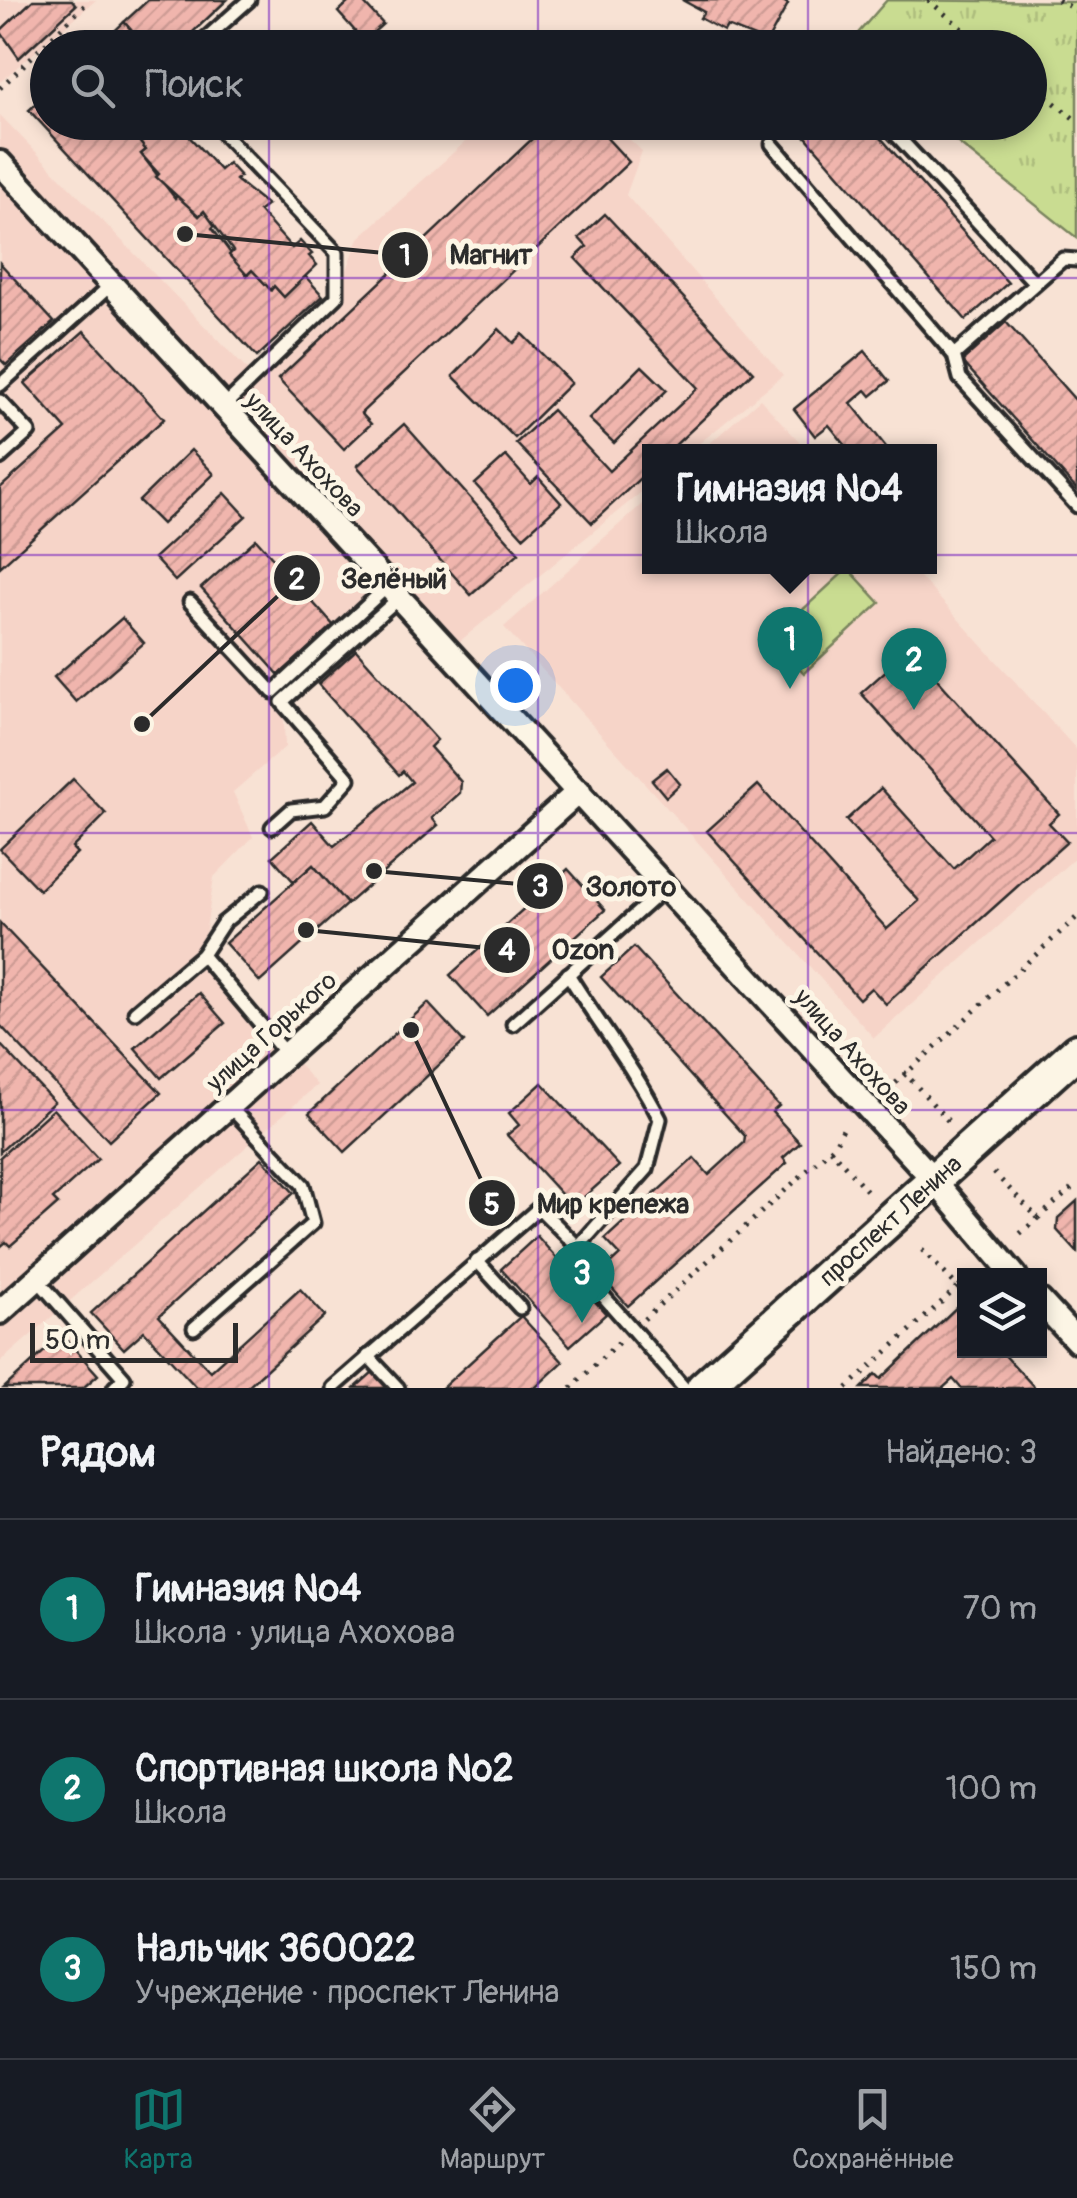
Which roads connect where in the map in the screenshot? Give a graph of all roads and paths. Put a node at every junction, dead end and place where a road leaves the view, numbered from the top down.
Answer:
1 (90, 0) edge
2 (250, 0) edge
3 (928, 0) edge
4 (1058, 0) edge
5 (1077, 11) edge
6 (59, 30) edge
7 (216, 30) edge
8 (964, 30) edge
9 (30, 59) edge
10 (0, 88) edge
11 (1047, 96) edge
12 (1077, 121) edge
13 (229, 140) edge
14 (901, 140) edge
15 (772, 144) dead end
16 (0, 163) edge
17 (1077, 260) edge
18 (1036, 283) junction
19 (112, 284) junction
20 (954, 355) junction
21 (0, 385) edge
22 (0, 400) edge
23 (224, 406) junction
24 (0, 458) edge
25 (1077, 506) edge
26 (395, 591) junction
27 (190, 602) dead end
28 (579, 791) junction
29 (272, 828) dead end
30 (666, 887) junction
31 (262, 891) dead end
32 (1077, 917) edge
33 (202, 955) junction
34 (568, 974) junction
35 (135, 1012) dead end
36 (512, 1024) dead end
37 (1077, 1051) edge
38 (286, 1054) junction
39 (904, 1072) junction
40 (888, 1090) dead end
41 (228, 1106) junction
42 (950, 1123) dead end
43 (846, 1124) dead end
44 (830, 1149) junction
45 (994, 1173) dead end
46 (934, 1180) junction
47 (1077, 1184) edge
48 (869, 1192) dead end
49 (1038, 1218) junction
50 (1014, 1238) dead end
51 (578, 1247) junction
52 (922, 1250) dead end
53 (477, 1262) junction
54 (1008, 1268) edge
55 (37, 1279) junction
56 (957, 1281) edge
57 (957, 1289) edge
58 (520, 1308) dead end
59 (1047, 1310) edge
60 (0, 1312) edge
61 (194, 1328) dead end
62 (630, 1331) junction
63 (1077, 1342) edge
64 (368, 1356) junction
65 (114, 1388) edge
66 (334, 1388) edge
67 (398, 1388) edge
68 (571, 1388) edge
69 (684, 1388) edge
70 (704, 1388) edge
71 (847, 1388) edge

1 - 6 path
2 - 7 lane
3 - 8 path
4 - 5 path
9 - 10 path
11 - 12 path
13 - 23 lane
14 - 18 lane
15 - 20 lane
16 - 19 street, улица Ахохова
17 - 18 lane
18 - 20 lane
19 - 21 lane
19 - 23 street, улица Ахохова
20 - 25 lane
22 - 24 lane
23 - 26 street, улица Ахохова
26 - 27 lane
26 - 28 street, улица Ахохова
26 - 29 lane
28 - 30 street, улица Ахохова
28 - 38 street, улица Горького
30 - 34 lane
30 - 46 street, улица Ахохова
31 - 33 lane
32 - 39 path
33 - 35 lane
33 - 38 lane
34 - 36 lane
34 - 51 lane
37 - 46 main road, проспект Ленина
38 - 41 street, улица Горького
39 - 40 path
39 - 42 path
41 - 55 street, улица Горького
41 - 61 lane
43 - 44 path
44 - 48 path
44 - 62 path
45 - 49 path
46 - 54 street, улица Ахохова
46 - 70 main road, проспект Ленина
47 - 49 path
49 - 50 path
51 - 53 lane
51 - 62 lane
52 - 56 path
53 - 58 lane
53 - 64 lane
55 - 60 street, улица Горького
55 - 65 lane
57 - 71 path
59 - 63 street
62 - 68 path
62 - 69 lane
64 - 66 lane
64 - 67 lane

